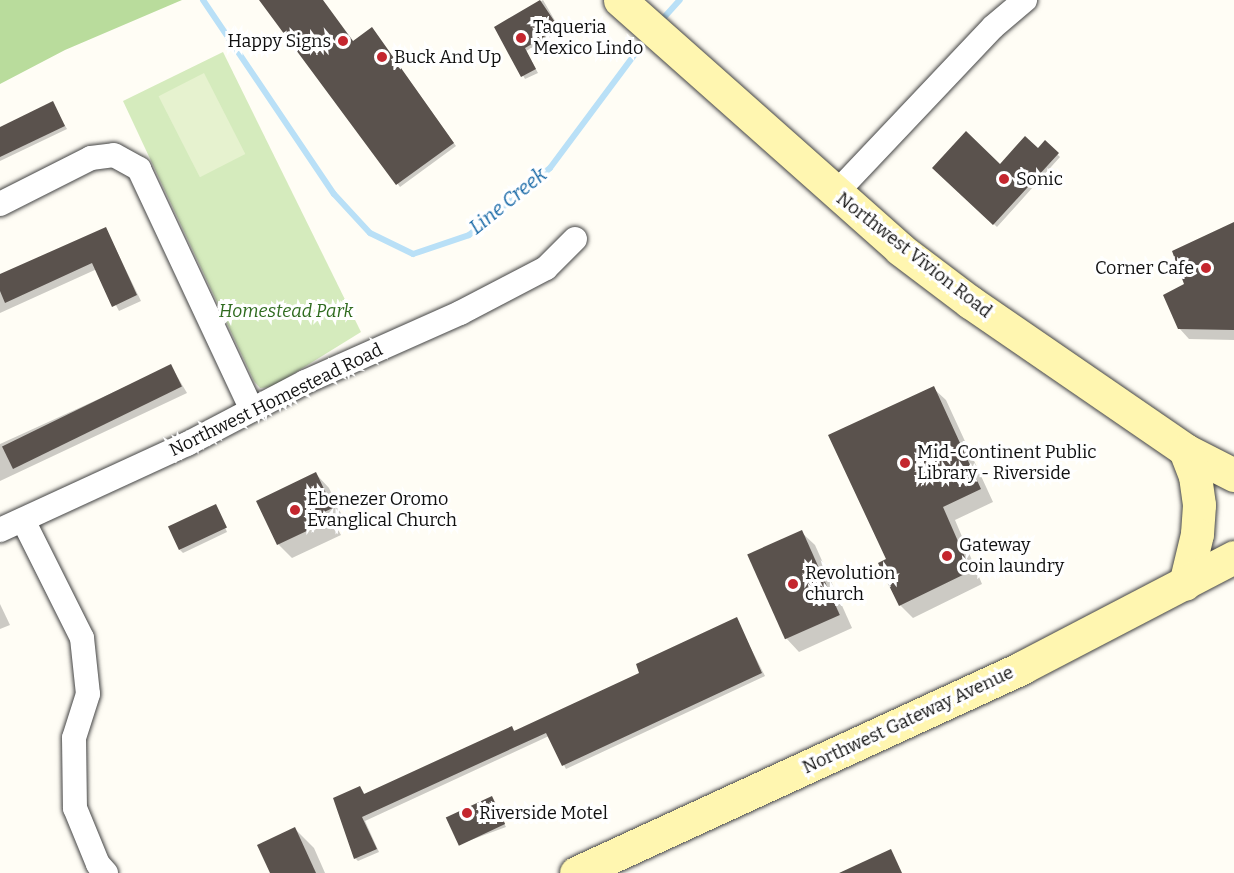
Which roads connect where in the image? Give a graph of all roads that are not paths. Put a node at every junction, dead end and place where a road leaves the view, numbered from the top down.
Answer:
1 (620, 0) edge
2 (1025, 0) edge
3 (835, 194) junction
4 (0, 204) edge
5 (575, 239) dead end
6 (252, 410) junction
7 (1185, 450) junction
8 (1234, 455) edge
9 (1234, 475) edge
10 (23, 520) junction
11 (0, 530) edge
12 (1234, 557) edge
13 (1185, 584) junction
14 (106, 873) edge
15 (576, 873) edge

1 - 3 main road, Northwest Vivion Road
2 - 3 street
3 - 7 main road, Northwest Vivion Road
4 - 6 street
5 - 6 street, Northwest Homestead Road
6 - 10 street, Northwest Homestead Road
7 - 8 main road
7 - 9 main road, Northwest Vivion Road
7 - 13 main road
10 - 11 street, Northwest Homestead Road
10 - 14 street
12 - 13 main road, Northwest Gateway Avenue
13 - 15 main road, Northwest Gateway Avenue

